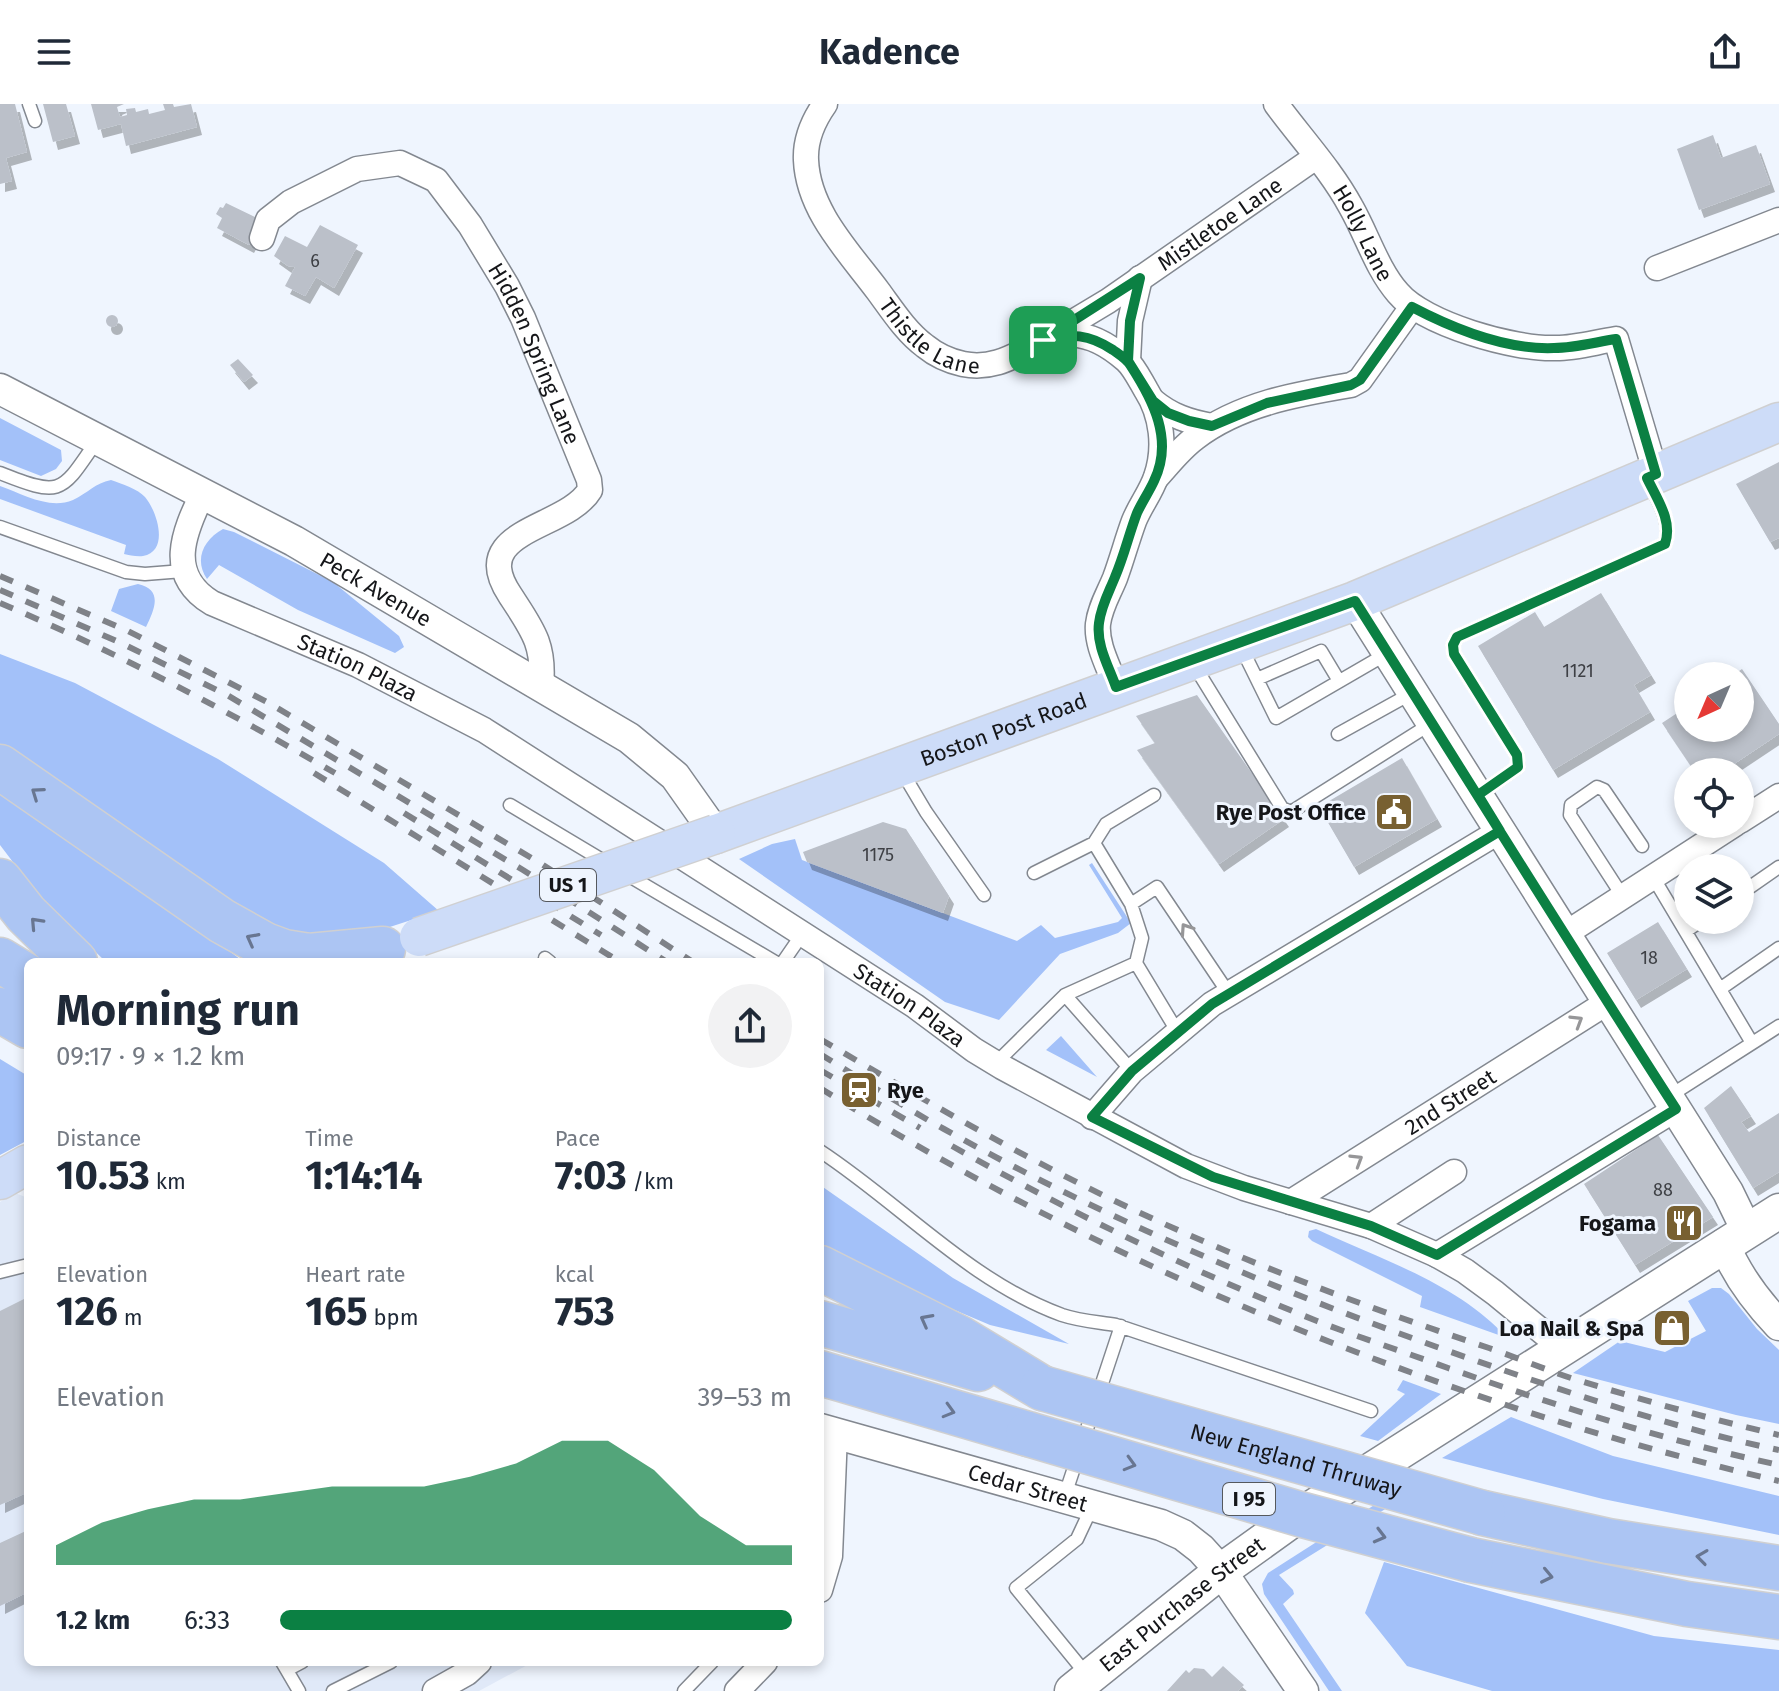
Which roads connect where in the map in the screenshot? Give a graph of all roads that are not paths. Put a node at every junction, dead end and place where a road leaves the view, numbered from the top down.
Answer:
1 (29, 104) edge
2 (825, 104) edge
3 (1276, 104) edge
4 (35, 121) dead end
5 (1316, 157) junction
6 (1779, 220) edge
7 (262, 238) dead end
8 (1657, 268) dead end
9 (1140, 278) junction
10 (1412, 307) junction
11 (1043, 340) junction
12 (1128, 361) junction
13 (0, 389) edge
14 (1153, 401) junction
15 (1779, 422) edge
16 (1212, 426) junction
17 (98, 439) junction
18 (0, 473) edge
19 (1652, 476) junction
20 (1156, 478) junction
21 (203, 493) junction
22 (0, 527) edge
23 (183, 571) junction
24 (1355, 601) junction
25 (1312, 635) junction
26 (1239, 643) junction
27 (1388, 653) junction
28 (1191, 660) junction
29 (1257, 679) junction
30 (1339, 681) junction
31 (541, 686) junction
32 (1116, 687) junction
33 (1413, 692) junction
34 (1432, 723) junction
35 (1338, 734) dead end
36 (0, 767) edge
37 (899, 767) junction
38 (1154, 795) dead end
39 (1478, 795) junction
40 (1779, 796) edge
41 (510, 805) dead end
42 (1754, 812) edge
43 (1500, 831) junction
44 (716, 834) junction
45 (1713, 838) edge
46 (1094, 843) junction
47 (1642, 846) dead end
48 (1779, 867) edge
49 (1034, 873) dead end
50 (1653, 877) junction
51 (0, 881) edge
52 (1754, 884) edge
53 (984, 895) dead end
54 (1623, 897) junction
55 (1131, 904) junction
56 (1674, 911) edge
57 (803, 933) junction
58 (1565, 934) junction
59 (1688, 934) edge
60 (1779, 948) edge
61 (389, 953) edge
62 (71, 958) edge
63 (768, 958) edge
64 (786, 958) edge
65 (0, 960) edge
66 (1136, 963) junction
67 (24, 975) edge
68 (1720, 989) junction
69 (1229, 994) junction
70 (1065, 995) junction
71 (1608, 1002) junction
72 (0, 1010) edge
73 (24, 1024) edge
74 (1779, 1026) edge
75 (1177, 1031) junction
76 (1752, 1043) junction
77 (996, 1063) junction
78 (1132, 1071) junction
79 (1672, 1103) junction
80 (1092, 1117) junction
81 (824, 1154) edge
82 (1454, 1172) dead end
83 (1291, 1202) junction
84 (1779, 1211) edge
85 (1371, 1226) junction
86 (1735, 1238) junction
87 (1437, 1255) junction
88 (24, 1266) edge
89 (824, 1270) edge
90 (0, 1272) edge
91 (824, 1324) edge
92 (1779, 1325) edge
93 (1121, 1326) junction
94 (1562, 1348) junction
95 (824, 1374) edge
96 (1042, 1388) junction
97 (1371, 1411) dead end
98 (827, 1432) edge
99 (1079, 1502) junction
100 (1779, 1568) edge
101 (1221, 1571) junction
102 (824, 1576) edge
103 (1779, 1617) edge
104 (284, 1666) edge
105 (383, 1666) edge
106 (475, 1666) edge
107 (708, 1666) edge
108 (761, 1666) edge
109 (1080, 1684) edge
110 (299, 1691) edge
111 (333, 1691) edge
112 (435, 1691) edge
113 (684, 1691) edge
114 (737, 1691) edge
115 (1303, 1691) edge

1 - 4 lane
2 - 11 street, Thistle Lane
3 - 5 street, Holly Lane
5 - 9 street, Mistletoe Lane
5 - 10 street, Holly Lane
6 - 8 street
7 - 31 street, Hidden Spring Lane
9 - 11 street, Mistletoe Lane
9 - 12 street
10 - 16 street
10 - 19 street, Holly Lane
11 - 12 street, Thistle Lane
12 - 14 street, Thistle Lane
13 - 17 street, Peck Avenue
14 - 16 street
14 - 20 street, Thistle Lane
15 - 19 main road, Boston Post Road / US 1
16 - 20 street
17 - 18 lane
17 - 21 street, Peck Avenue
19 - 24 main road, Boston Post Road / US 1
19 - 39 lane
20 - 32 street, Thistle Lane
21 - 23 street
21 - 31 street, Peck Avenue
22 - 23 lane
23 - 57 street, Station Plaza
24 - 25 main road, Boston Post Road / US 1
24 - 27 street
25 - 26 main road, Boston Post Road / US 1
25 - 29 lane
25 - 30 lane
26 - 28 main road, Boston Post Road / US 1
26 - 29 lane
27 - 30 lane
27 - 33 street
28 - 32 main road, Boston Post Road / US 1
28 - 34 lane
29 - 30 lane
31 - 44 street, Peck Avenue
32 - 37 main road, Boston Post Road / US 1
33 - 34 street
33 - 35 lane
34 - 39 street
61 -> 36 highway
37 - 44 main road, Boston Post Road / US 1
37 - 53 lane
38 - 46 lane
39 - 43 street
40 - 42 street
41 - 63 lane
43 - 58 street
43 - 69 street
44 - 61 main road, Boston Post Road / US 1, bridge
45 - 50 street
46 - 49 lane
46 - 55 lane
47 - 54 lane
48 - 52 lane
50 - 54 street
50 - 56 lane
62 -> 51 highway
54 - 58 street
55 - 66 lane
69 -> 55 lane
57 - 64 lane
57 - 77 street, Station Plaza
58 - 71 street
59 - 68 lane
60 - 68 lane
65 - 67 highway
66 - 70 lane
66 - 75 lane
68 - 76 lane
69 - 75 street
70 - 77 lane
70 - 78 lane
71 - 79 street
83 -> 71 street, 2nd Street
72 - 73 highway
74 - 76 lane
75 - 78 street
76 - 79 lane
77 - 80 street, Station Plaza
78 - 80 street
79 - 86 street
79 - 87 street
80 - 83 street, Station Plaza
81 - 93 lane
82 - 85 street
83 - 85 street, Station Plaza
84 - 86 main road, East Purchase Street
85 - 87 street, Station Plaza
86 - 92 street
86 - 94 main road, East Purchase Street
87 - 94 street, Station Plaza
88 - 90 lane
96 -> 89 highway
91 - 96 highway, New England Thruway / I 95
93 - 97 lane
93 - 99 lane
94 - 101 main road, East Purchase Street
95 -> 103 highway, I 95, bridge
100 -> 96 highway, New England Thruway / I 95, bridge
98 - 99 street, Cedar Street
98 - 102 street
99 - 101 street, Cedar Street
99 - 109 lane
101 - 109 main road, East Purchase Street
101 - 115 street, Cedar Street
104 - 110 lane
105 - 111 lane
106 - 112 street
107 - 113 lane
108 - 114 street

